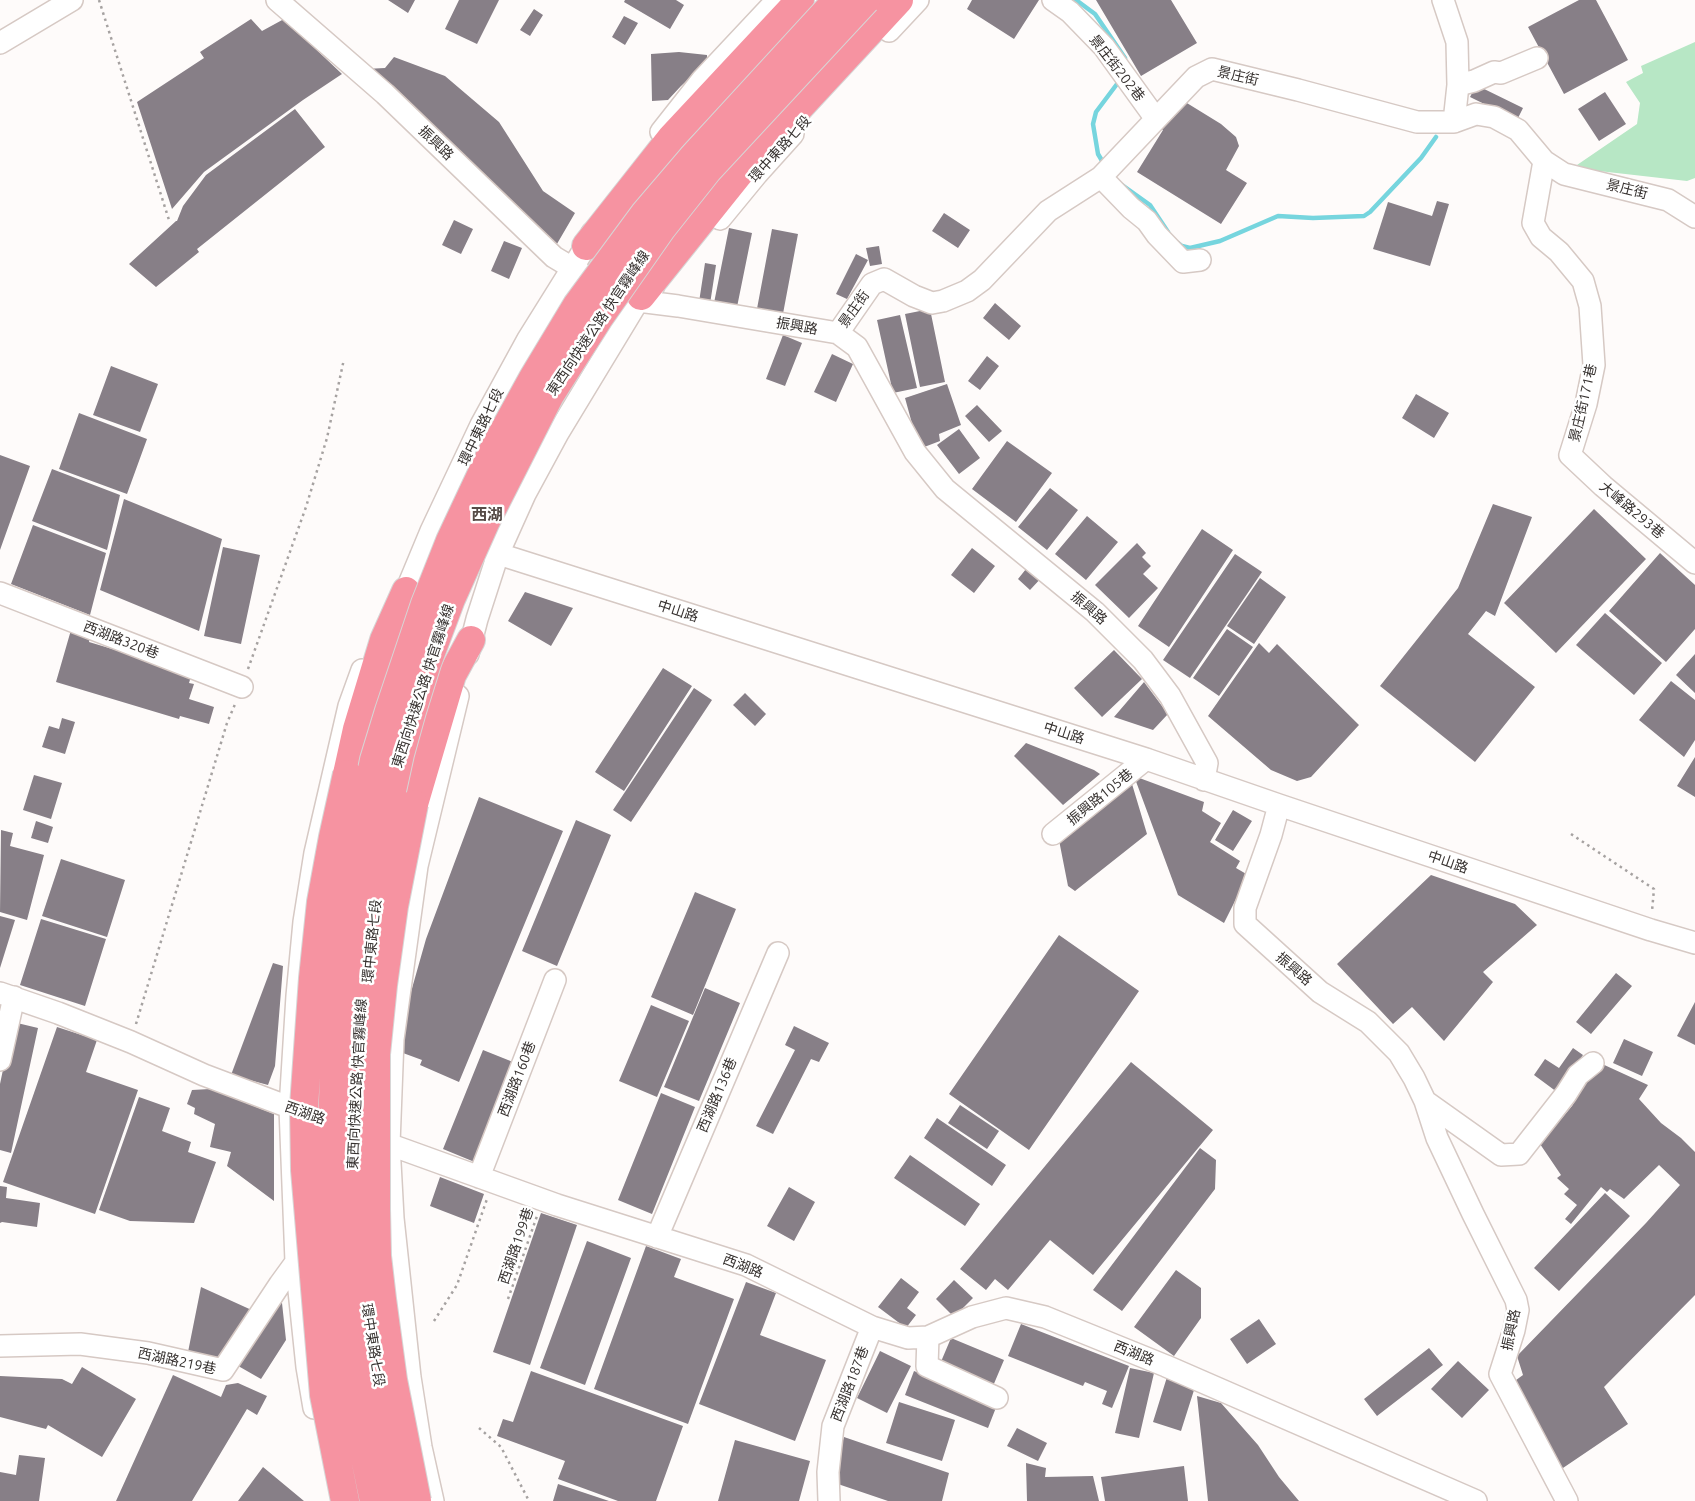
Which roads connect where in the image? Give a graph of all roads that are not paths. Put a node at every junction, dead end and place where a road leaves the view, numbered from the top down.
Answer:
1 (72, 0) edge
2 (277, 0) edge
3 (777, 0) edge
4 (800, 0) edge
5 (826, 0) edge
6 (837, 0) edge
7 (866, 0) edge
8 (874, 0) edge
9 (899, 0) edge
10 (918, 0) edge
11 (1053, 0) edge
12 (1443, 0) edge
13 (0, 42) edge
14 (1537, 58) dead end
15 (1458, 85) junction
16 (1156, 119) junction
17 (1454, 122) junction
18 (1544, 161) junction
19 (1101, 177) junction
20 (1695, 216) edge
21 (586, 246) junction
22 (1200, 260) dead end
23 (572, 269) junction
24 (640, 298) junction
25 (838, 333) junction
26 (1570, 455) joint
27 (431, 531) junction
28 (498, 554) junction
29 (1695, 563) edge
30 (406, 590) junction
31 (0, 593) edge
32 (471, 640) junction
33 (242, 687) road end
34 (1146, 759) junction
35 (1204, 780) junction
36 (1279, 805) junction
37 (1053, 834) dead end
38 (1695, 943) edge
39 (778, 953) dead end
40 (555, 980) dead end
41 (7, 995) edge
42 (0, 1060) edge
43 (1593, 1063) dead end
44 (1425, 1101) junction
45 (290, 1108) junction
46 (326, 1120) junction
47 (360, 1133) junction
48 (389, 1144) junction
49 (486, 1180) junction
50 (657, 1237) junction
51 (296, 1262) junction
52 (872, 1327) junction
53 (928, 1337) junction
54 (0, 1346) edge
55 (997, 1398) dead end
56 (333, 1501) edge
57 (345, 1501) edge
58 (361, 1501) edge
59 (374, 1501) edge
60 (397, 1501) edge
61 (403, 1501) edge
62 (418, 1501) edge
63 (433, 1501) edge
64 (829, 1501) edge
65 (1476, 1501) edge
66 (1568, 1501) edge

1 - 13 street
2 - 23 street, 振興路
3 - 21 street, 環中東路七段
4 - 21 highway
5 - 21 street, 環中東路七段
6 - 59 highway, 東西向快速公路 快官霧峰線, bridge
7 - 60 highway, 東西向快速公路 快官霧峰線, bridge
8 - 24 street, 環中東路七段
9 - 24 highway
10 - 24 street, 環中東路七段
11 - 16 street, 景庄街202巷
12 - 15 street
14 - 15 street
15 - 17 street
16 - 17 street, 景庄街
16 - 19 street, 景庄街
17 - 18 street, 景庄街
18 - 20 street, 景庄街
18 - 26 street, 景庄街171巷
19 - 22 street
19 - 25 street, 景庄街
21 - 23 street, 環中東路七段
23 - 24 street, 振興路
23 - 27 street, 環中東路七段
24 - 25 street, 振興路
24 - 28 street, 環中東路七段
25 - 35 street, 振興路
26 - 29 street, 大峰路293巷
27 - 28 street, 中山路
27 - 30 street, 環中東路七段
28 - 32 street, 環中東路七段
28 - 34 street, 中山路
28 - 47 street, 環中東路七段
30 - 45 street, 環中東路七段
30 - 46 street, 環中東路七段
30 - 57 highway, bridge
31 - 33 street, 西湖路320巷
32 - 48 street, 環中東路七段
32 - 62 highway, bridge
34 - 35 street, 中山路
34 - 37 street, 振興路105巷
35 - 36 street, 中山路
36 - 38 street, 中山路
36 - 44 street, 振興路
39 - 50 street, 西湖路136巷
40 - 49 street, 西湖路160巷
41 - 42 street
41 - 45 street, 西湖路
43 - 44 street, 振興路
44 - 66 street, 振興路
45 - 46 street, 西湖路
45 - 51 street, 環中東路七段
46 - 47 street, 西湖路
46 - 58 street, 環中東路七段
47 - 48 street, 西湖路
47 - 61 street, 環中東路七段
48 - 49 street, 西湖路
48 - 63 street, 環中東路七段
49 - 50 street, 西湖路
50 - 52 street, 西湖路
51 - 54 street, 西湖路219巷
51 - 56 street, 環中東路七段
52 - 53 street, 西湖路
52 - 64 street, 西湖路187巷
53 - 55 street
53 - 65 street, 西湖路

